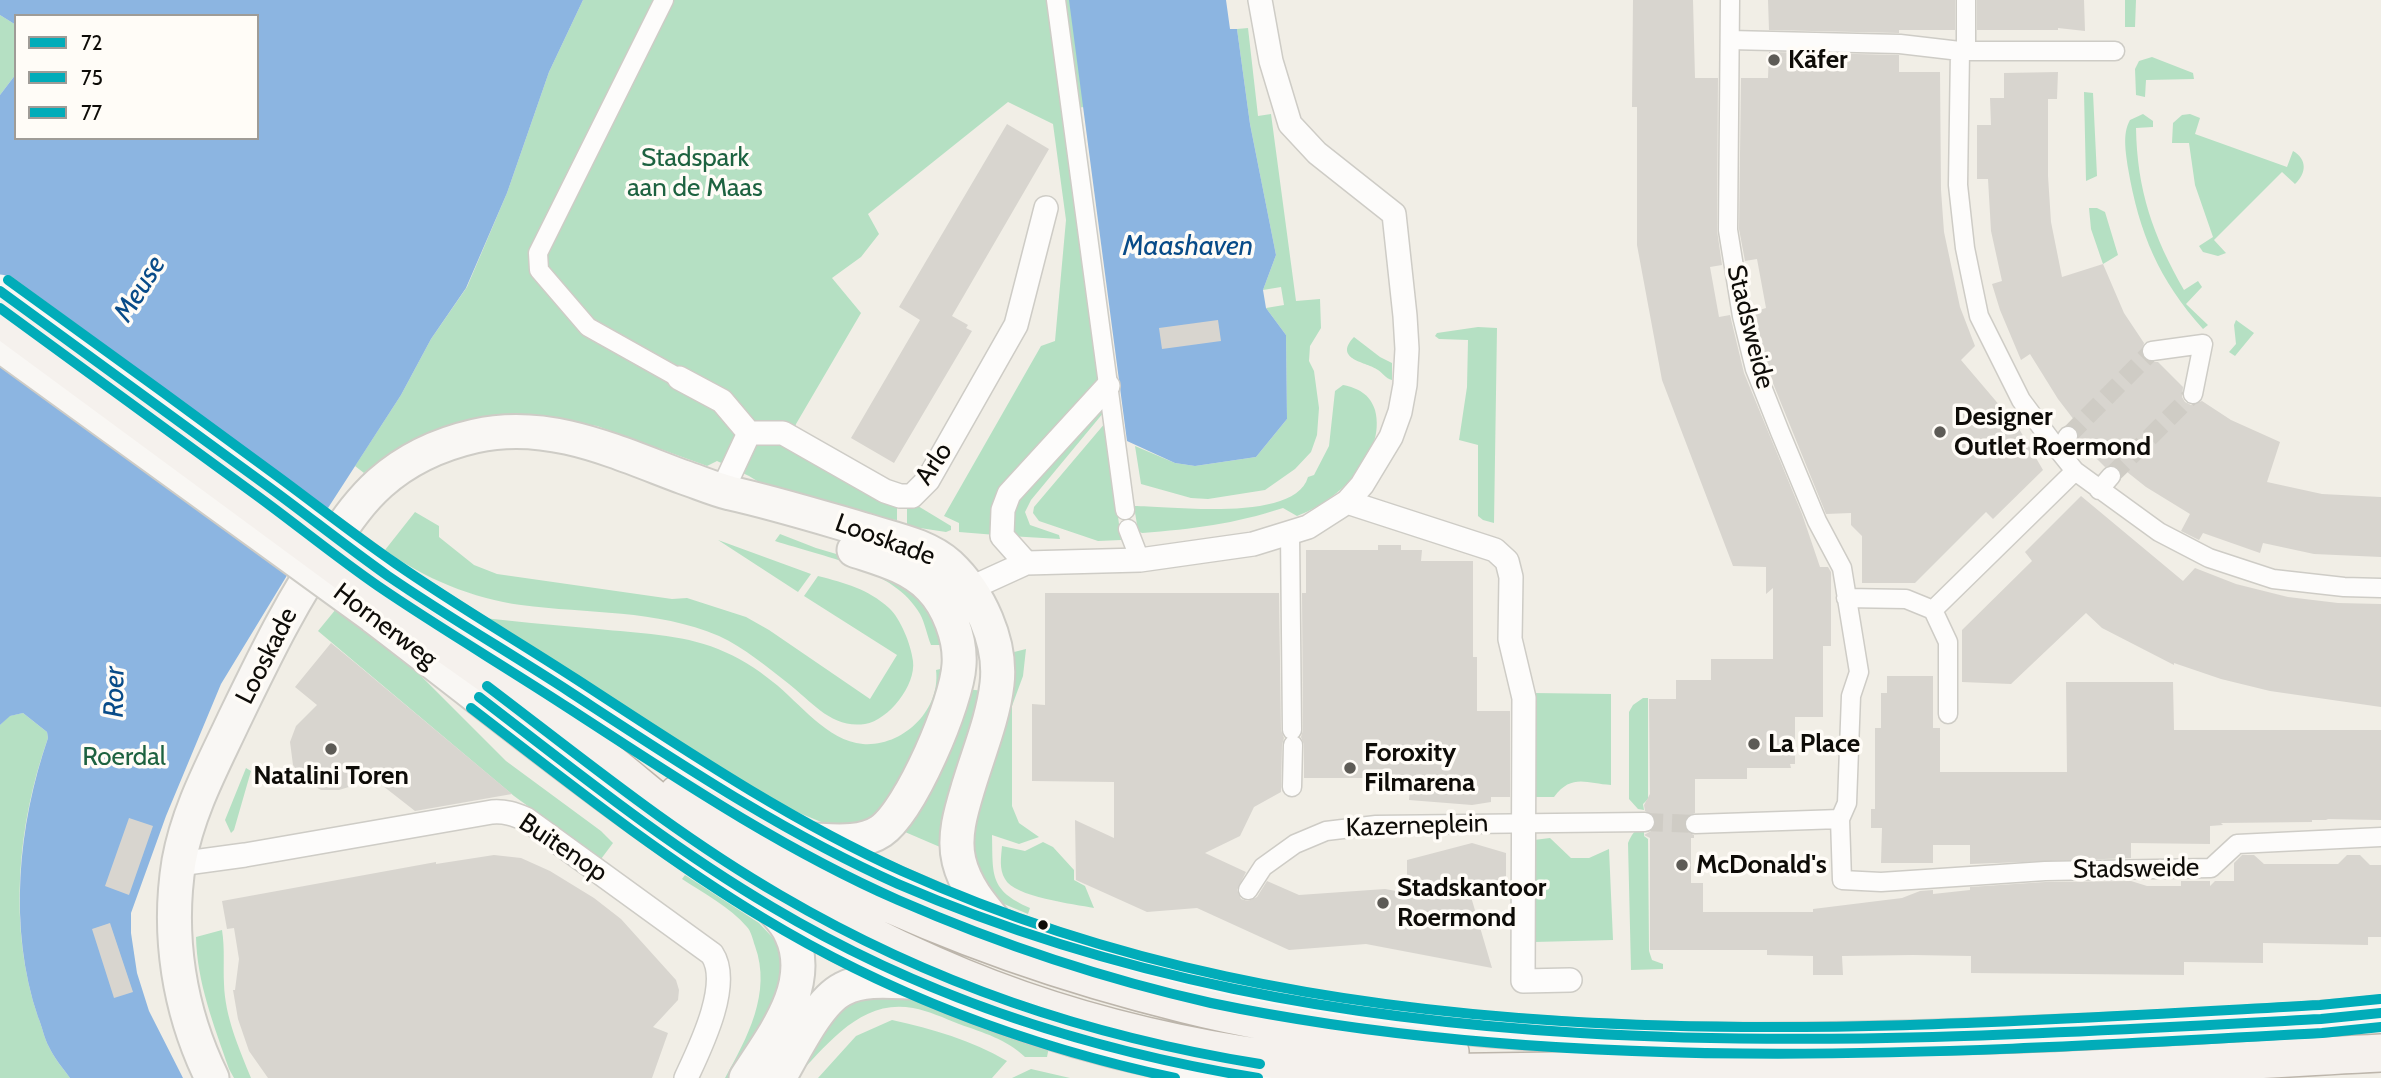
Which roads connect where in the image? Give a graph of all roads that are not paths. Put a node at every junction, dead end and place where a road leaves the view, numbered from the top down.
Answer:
1 (664, 0) edge
2 (1056, 0) edge
3 (1260, 0) edge
4 (1730, 0) edge
5 (1966, 0) edge
6 (1730, 40) junction
7 (1963, 51) junction
8 (2115, 51) dead end
9 (1046, 208) dead end
10 (0, 291) edge
11 (0, 318) edge
12 (0, 345) edge
13 (2152, 351) tunnel mouth
14 (679, 377) joint
15 (1108, 386) junction
16 (2193, 394) tunnel mouth
17 (749, 433) junction
18 (2075, 471) junction
19 (722, 491) junction
20 (1347, 502) junction
21 (1125, 510) dead end
22 (1128, 529) dead end
23 (1290, 533) junction
24 (1140, 561) junction
25 (1026, 563) junction
26 (2381, 587) edge
27 (955, 596) junction
28 (1846, 598) junction
29 (384, 599) junction
30 (1933, 610) junction
31 (1948, 714) dead end
32 (596, 752) junction
33 (1292, 787) dead end
34 (1840, 819) junction
35 (1525, 822) junction
36 (1645, 822) tunnel mouth
37 (1695, 824) tunnel mouth
38 (2381, 837) edge
39 (804, 839) junction
40 (179, 864) junction
41 (1248, 890) dead end
42 (771, 906) junction
43 (997, 924) junction
44 (1570, 980) dead end
45 (917, 982) junction
46 (2381, 1013) edge
47 (2381, 1053) edge
48 (1545, 1070) junction
49 (212, 1078) edge
50 (686, 1078) edge
51 (746, 1078) edge
52 (779, 1078) edge
53 (1258, 1078) edge

1 - 14 street
2 - 15 street
3 - 20 street
4 - 6 street, Stadsweide
5 - 7 street
6 - 7 street
6 - 28 street, Stadsweide
7 - 8 street
7 - 18 street
9 - 17 street, Arlo
10 - 29 main road, Hornerweg, bridge
11 - 29 main road, Hornerweg, bridge
12 - 29 main road, Hornerweg, bridge
13 - 16 street
14 - 17 street
15 - 21 street
15 - 25 street
17 - 19 street
18 - 26 street
18 - 30 street
19 - 27 main road, Looskade
19 - 40 main road, Looskade
20 - 23 street
20 - 35 street, Kazerneplein
22 - 24 street
23 - 24 street
23 - 33 street
24 - 25 street
25 - 27 street
27 - 39 main road
27 - 43 main road
28 - 30 street
28 - 34 street, Stadsweide
29 - 32 main road, Hornerweg
29 - 39 main road, Hornerweg
29 - 42 main road, Hornerweg
30 - 31 street
32 - 48 main road, Hornerweg
32 - 48 main road, Hornerweg
34 - 37 street
34 - 38 street, Stadsweide
35 - 36 street, Kazerneplein
35 - 41 street, Kazerneplein
35 - 44 street, Kazerneplein
39 - 43 main road, Hornerweg
40 - 49 main road, Looskade
40 - 50 street, Buitenop
42 - 45 main road, Hornerweg
42 - 51 main road
43 - 46 main road, Hornerweg
45 - 52 main road
45 - 53 main road, Hornerweg
47 - 48 main road

